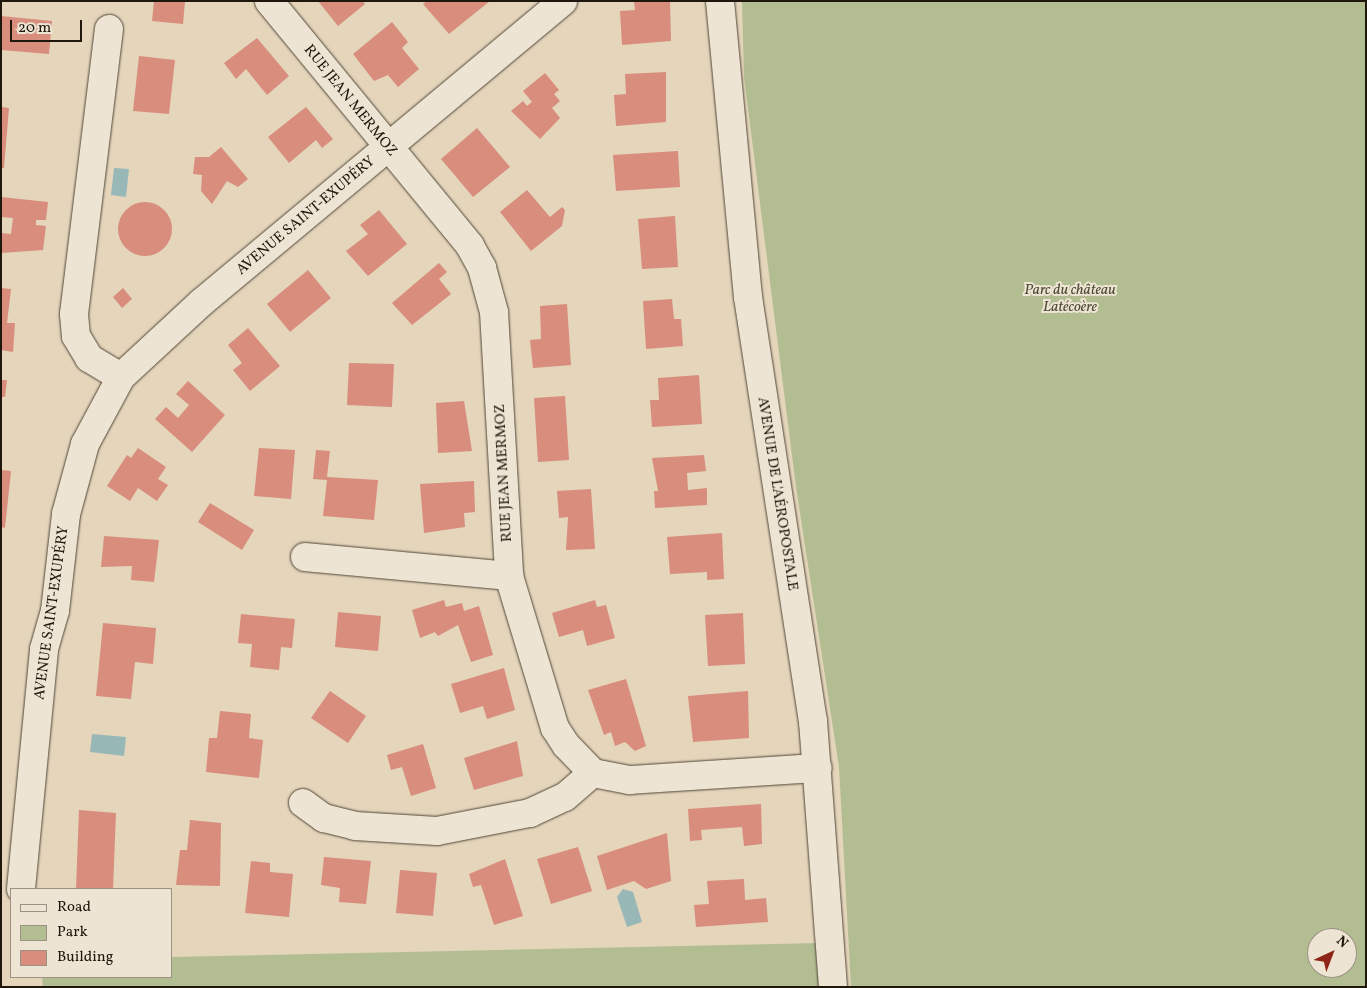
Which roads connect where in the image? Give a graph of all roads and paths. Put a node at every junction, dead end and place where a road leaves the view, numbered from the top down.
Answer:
1 (269, 1) edge
2 (720, 1) edge
3 (549, 6) edge
4 (109, 29) dead end
5 (388, 148) junction
6 (121, 377) junction
7 (305, 557) dead end
8 (509, 576) junction
9 (818, 768) junction
10 (593, 773) junction
11 (303, 803) dead end
12 (21, 888) edge
13 (833, 987) edge

1 - 5 street, RUE JEAN MERMOZ
2 - 9 street, AVENUE DE L'AÉROPOSTALE
3 - 5 street, AVENUE SAINT-EXUPÉRY
4 - 6 street
5 - 6 street, AVENUE SAINT-EXUPÉRY
5 - 8 street, RUE JEAN MERMOZ
6 - 12 street, AVENUE SAINT-EXUPÉRY
7 - 8 street
8 - 10 street, RUE JEAN MERMOZ
9 - 10 street
9 - 13 street, AVENUE DE L'AÉROPOSTALE
10 - 11 street

